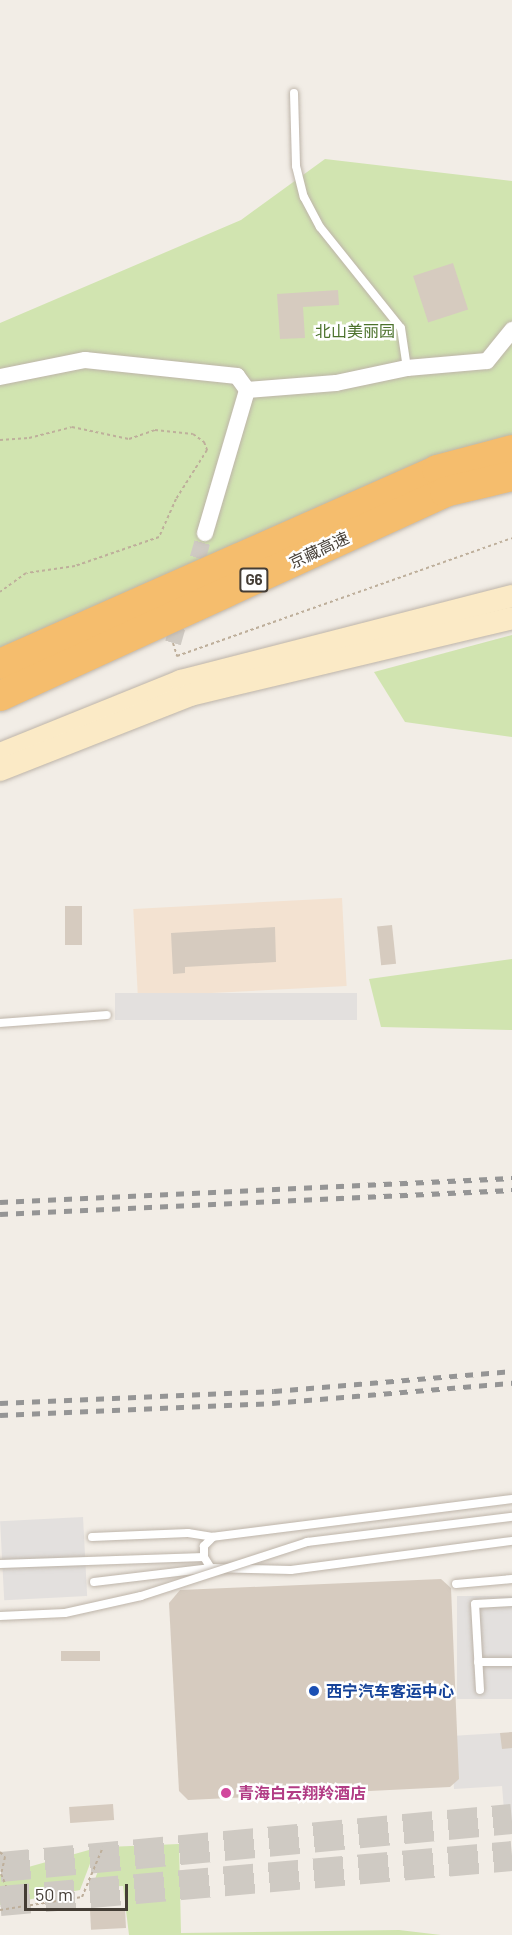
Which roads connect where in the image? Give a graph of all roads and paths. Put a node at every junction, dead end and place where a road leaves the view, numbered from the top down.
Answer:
1 (294, 93) dead end
2 (512, 330) edge
3 (407, 368) junction
4 (0, 376) edge
5 (247, 390) junction
6 (0, 440) edge
7 (512, 450) edge
8 (512, 476) edge
9 (205, 533) tunnel mouth
10 (512, 537) edge
11 (0, 592) edge
12 (512, 596) edge
13 (512, 618) edge
14 (173, 643) dead end
15 (0, 663) edge
16 (0, 696) edge
17 (0, 754) edge
18 (0, 770) edge
19 (107, 1015) dead end
20 (0, 1023) edge
21 (512, 1499) edge
22 (512, 1517) edge
23 (92, 1537) dead end
24 (213, 1538) junction
25 (512, 1541) edge
26 (204, 1557) junction
27 (0, 1564) edge
28 (211, 1568) junction
29 (512, 1579) edge
30 (94, 1582) dead end
31 (456, 1584) dead end
32 (512, 1602) edge
33 (0, 1617) edge
34 (478, 1662) junction
35 (512, 1662) edge
36 (480, 1690) dead end
37 (103, 1847) dead end
38 (0, 1852) edge
39 (6, 1886) dead end
40 (0, 1910) edge

1 - 3 lane
2 - 3 street
3 - 5 street
4 - 5 street
5 - 9 street
6 - 11 path
7 - 15 highway, 京藏高速 / G6
8 - 16 highway, 京藏高速 / G6
10 - 14 path
12 - 17 main road
13 - 18 main road
19 - 20 lane
21 - 24 lane
22 - 33 lane, bridge
23 - 24 lane
24 - 26 lane
25 - 28 lane
26 - 27 lane
26 - 28 lane
28 - 30 lane
29 - 31 lane
32 - 34 lane
34 - 35 lane
34 - 36 lane
37 - 40 path
38 - 39 path

